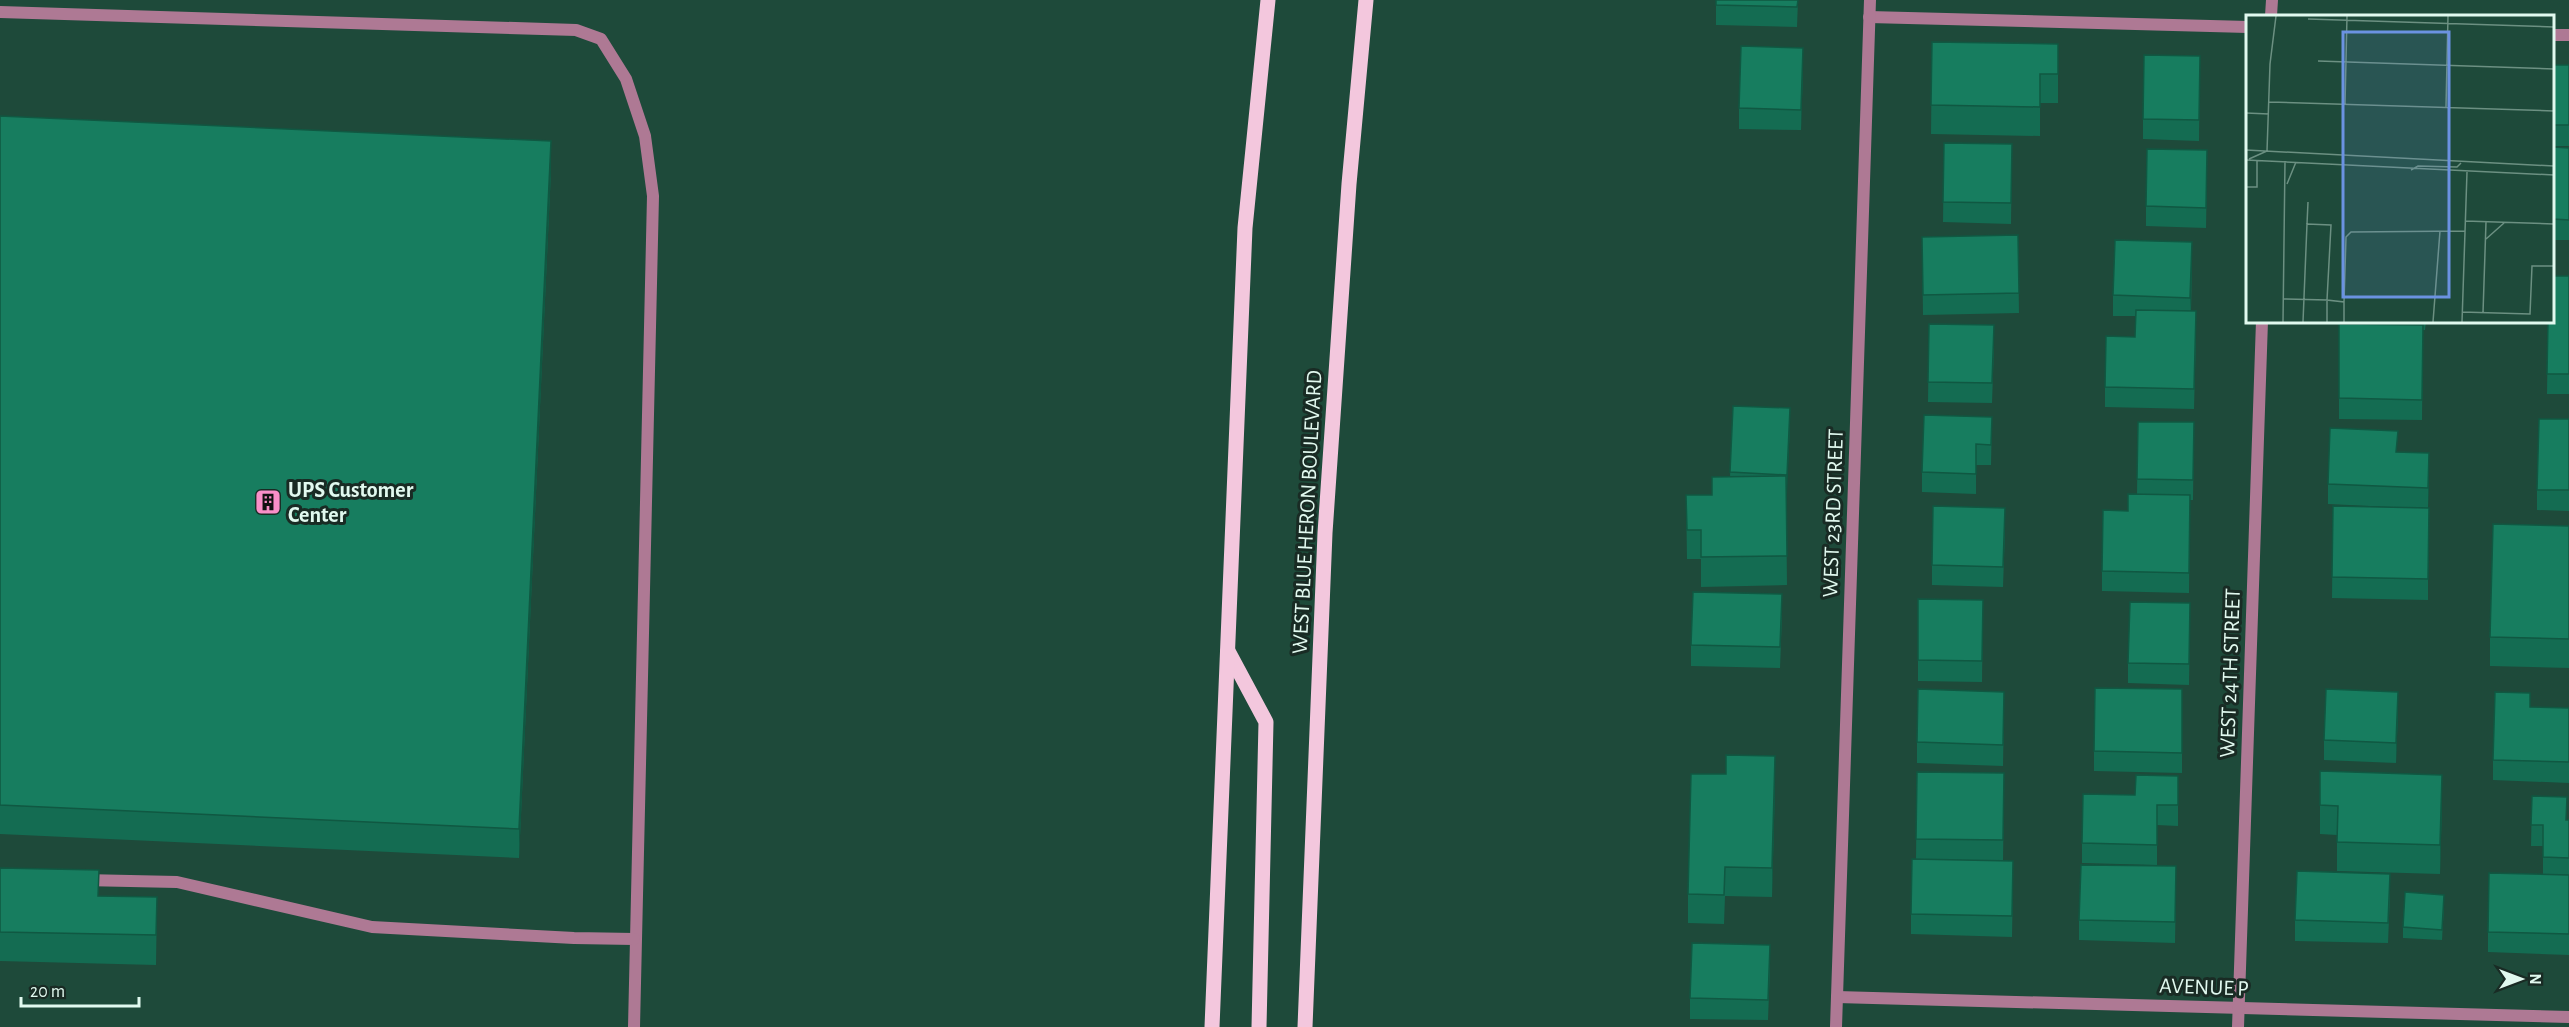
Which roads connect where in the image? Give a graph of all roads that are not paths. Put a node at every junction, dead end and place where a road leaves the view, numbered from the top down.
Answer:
1 (1268, 0) edge
2 (1366, 0) edge
3 (1870, 0) edge
4 (2272, 0) edge
5 (0, 12) edge
6 (2271, 15) edge
7 (1869, 17) junction
8 (2246, 27) edge
9 (2262, 322) edge
10 (1228, 651) junction
11 (71, 879) edge
12 (634, 939) junction
13 (1837, 997) junction
14 (2239, 1008) junction
15 (2569, 1017) edge
16 (634, 1027) edge
17 (1212, 1027) edge
18 (1259, 1027) edge
19 (1305, 1027) edge
20 (1836, 1027) edge
21 (2238, 1027) edge

1 - 10 main road
2 - 19 main road, WEST BLUE HERON BOULEVARD
3 - 7 street, WEST 23RD STREET
4 - 6 street
5 - 12 street
7 - 8 street
7 - 13 street, WEST 23RD STREET
9 - 14 street, WEST 24TH STREET
10 - 17 main road
10 - 18 main road
11 - 12 street
12 - 16 street
13 - 14 street, AVENUE P
13 - 20 street, WEST 23RD STREET
14 - 15 street, AVENUE P
14 - 21 street, WEST 24TH STREET

